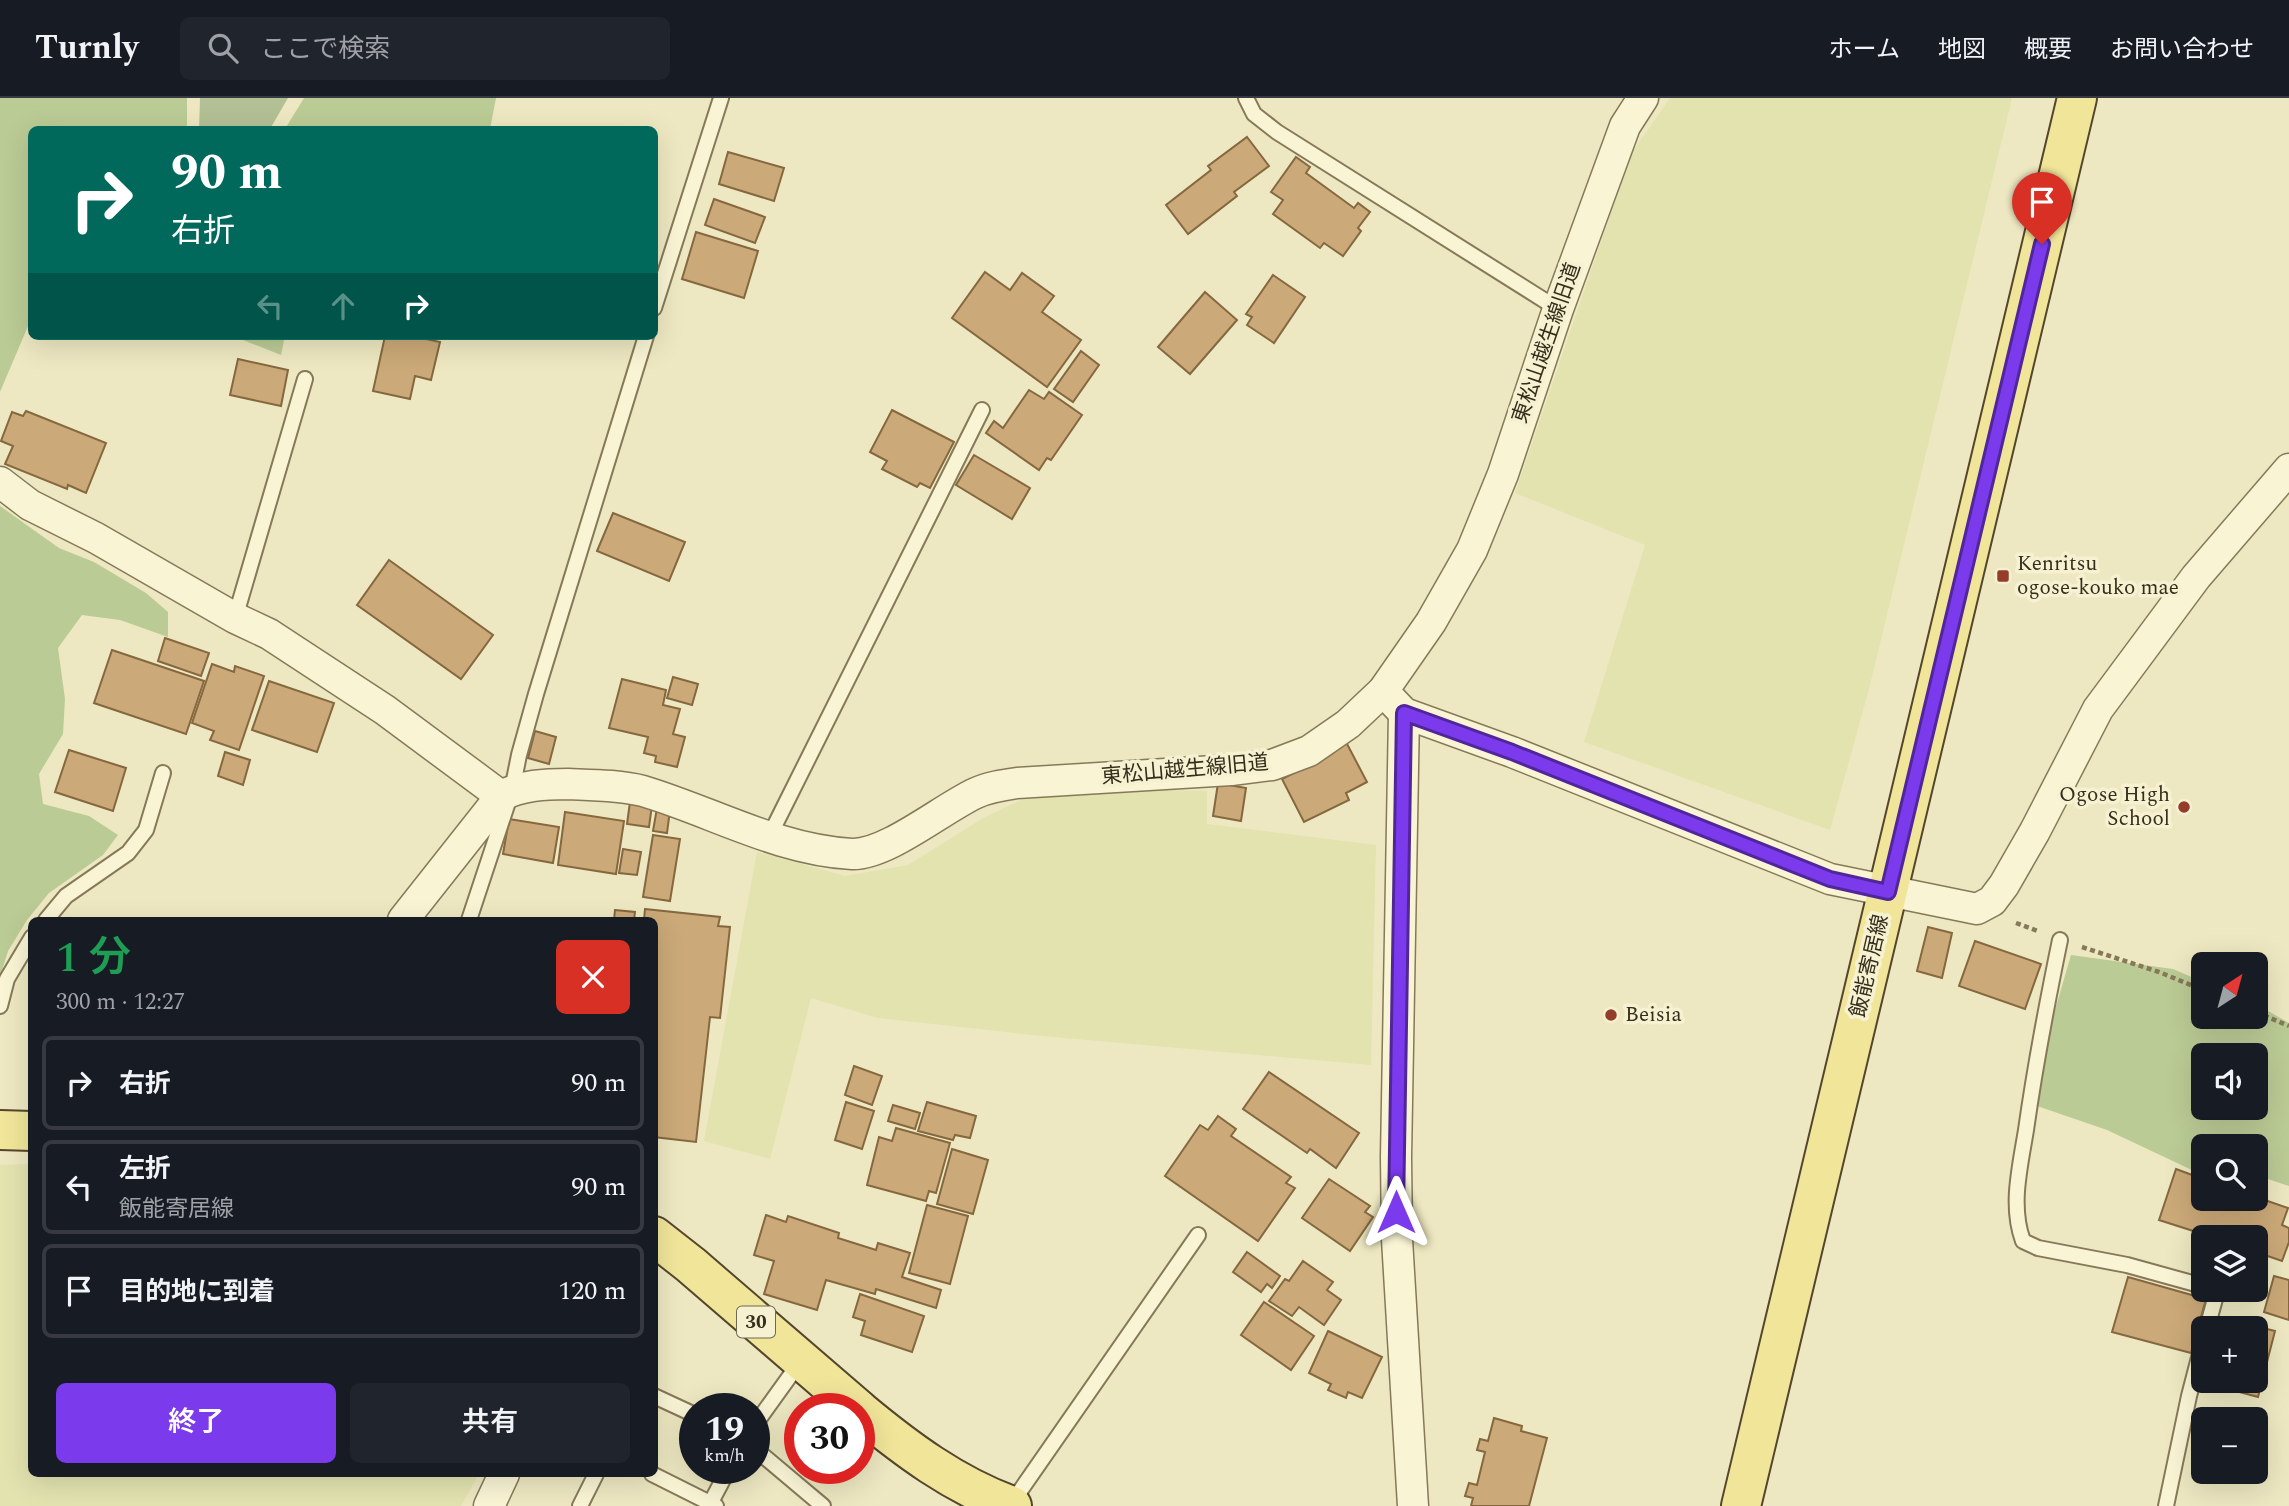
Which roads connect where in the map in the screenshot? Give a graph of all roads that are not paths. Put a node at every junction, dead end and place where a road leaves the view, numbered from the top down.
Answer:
1 (721, 98) edge
2 (1246, 98) edge
3 (1643, 98) edge
4 (2077, 98) edge
5 (658, 295) edge
6 (1558, 309) junction
7 (645, 340) edge
8 (305, 379) dead end
9 (982, 410) dead end
10 (2289, 469) edge
11 (0, 482) edge
12 (235, 618) junction
13 (1383, 691) junction
14 (1404, 713) junction
15 (163, 773) dead end
16 (506, 793) junction
17 (769, 838) junction
18 (1888, 892) junction
19 (48, 917) edge
20 (404, 917) edge
21 (470, 917) edge
22 (2060, 940) road end
23 (28, 944) edge
24 (0, 1006) edge
25 (0, 1130) edge
26 (28, 1131) edge
27 (1198, 1235) dead end
28 (658, 1239) edge
29 (2191, 1283) edge
30 (801, 1361) junction
31 (2191, 1388) edge
32 (839, 1393) edge
33 (658, 1398) edge
34 (770, 1404) edge
35 (679, 1408) edge
36 (875, 1422) edge
37 (770, 1461) edge
38 (503, 1477) edge
39 (594, 1477) edge
40 (658, 1477) edge
41 (722, 1484) edge
42 (712, 1505) edge
43 (489, 1506) edge
44 (580, 1506) edge
45 (823, 1506) edge
46 (1011, 1506) edge
47 (1413, 1506) edge
48 (1741, 1506) edge
49 (2166, 1506) edge

1 - 5 lane
2 - 6 lane
3 - 6 street, 東松山越生線旧道
4 - 18 main road, 飯能寄居線
6 - 13 street, 東松山越生線旧道
7 - 16 lane
8 - 12 lane
9 - 17 lane
10 - 18 street
11 - 12 street
12 - 16 street
13 - 14 street
13 - 17 street, 東松山越生線旧道
14 - 18 street
14 - 47 street
15 - 19 lane
16 - 17 street, 東松山越生線旧道
16 - 20 street
16 - 21 lane
18 - 48 main road, 飯能寄居線
22 - 29 lane
23 - 24 lane
25 - 26 main road
27 - 46 lane
28 - 30 main road, 30
30 - 32 main road, 30
30 - 34 lane
31 - 49 lane
33 - 35 lane
36 - 46 main road, 30
37 - 45 lane
38 - 43 street
39 - 44 lane
40 - 42 lane
41 - 42 lane

